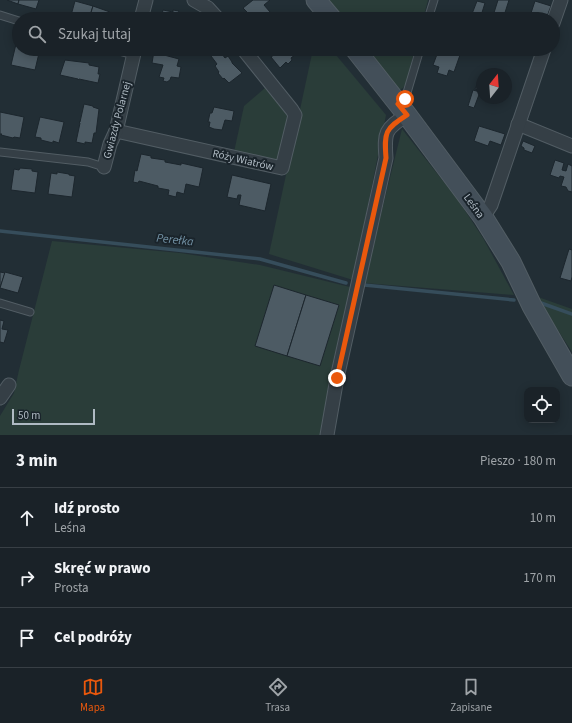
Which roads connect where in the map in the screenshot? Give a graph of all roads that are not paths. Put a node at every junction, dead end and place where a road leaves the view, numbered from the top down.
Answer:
1 (146, 0) edge
2 (194, 0) edge
3 (316, 0) edge
4 (434, 0) edge
5 (561, 0) edge
6 (143, 12) edge
7 (212, 12) edge
8 (326, 12) edge
9 (430, 12) edge
10 (557, 12) edge
11 (0, 15) edge
12 (12, 19) edge
13 (133, 56) edge
14 (248, 56) edge
15 (361, 56) edge
16 (418, 56) edge
17 (542, 56) edge
18 (403, 110) junction
19 (518, 124) junction
20 (116, 131) junction
21 (572, 146) edge
22 (0, 152) edge
23 (104, 167) joint
24 (483, 217) junction
25 (0, 303) edge
26 (30, 312) dead end
27 (572, 376) edge
28 (9, 385) dead end
29 (0, 398) edge
30 (327, 435) edge

1 - 6 street
2 - 7 street
3 - 8 street
4 - 9 lane
5 - 10 street
11 - 12 lane
13 - 20 street, Gwiazdy Polarnej
14 - 20 street, Róży Wiatrów
15 - 18 street, Leśna
16 - 18 lane
17 - 19 street
18 - 24 street, Leśna
18 - 30 street
19 - 21 street
19 - 24 street
20 - 23 street, Gwiazdy Polarnej
22 - 23 lane
24 - 27 street, Leśna
25 - 26 lane
28 - 29 street

